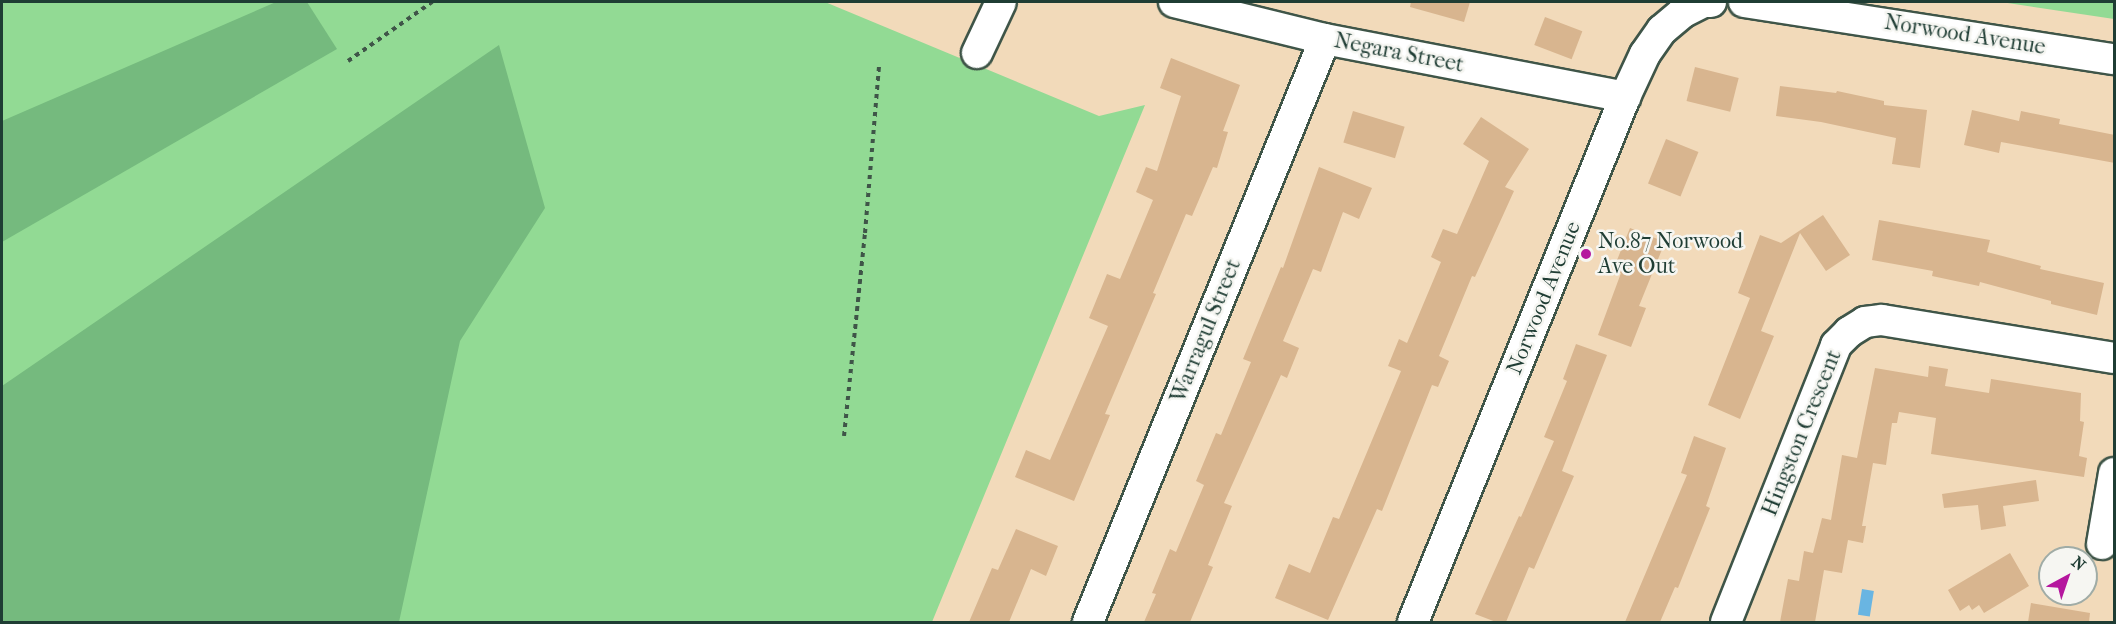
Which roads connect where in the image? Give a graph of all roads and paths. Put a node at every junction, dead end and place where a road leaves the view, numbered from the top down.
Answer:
1 (432, 2) edge
2 (1001, 2) edge
3 (1174, 2) edge
4 (1711, 2) edge
5 (1744, 2) edge
6 (1325, 39) junction
7 (977, 53) dead end
8 (2115, 59) edge
9 (348, 61) dead end
10 (879, 66) dead end
11 (1625, 97) junction
12 (2115, 358) edge
13 (843, 436) dead end
14 (2115, 473) edge
15 (2103, 544) dead end
16 (1088, 622) edge
17 (1413, 622) edge
18 (1726, 622) edge

1 - 9 path
2 - 7 street
3 - 6 street, Negara Street
4 - 11 street, Norwood Avenue
5 - 8 street, Norwood Avenue
6 - 11 street, Negara Street
6 - 16 street, Warragul Street
10 - 13 path
11 - 17 street, Norwood Avenue
12 - 18 street, Hingston Crescent
14 - 15 street

